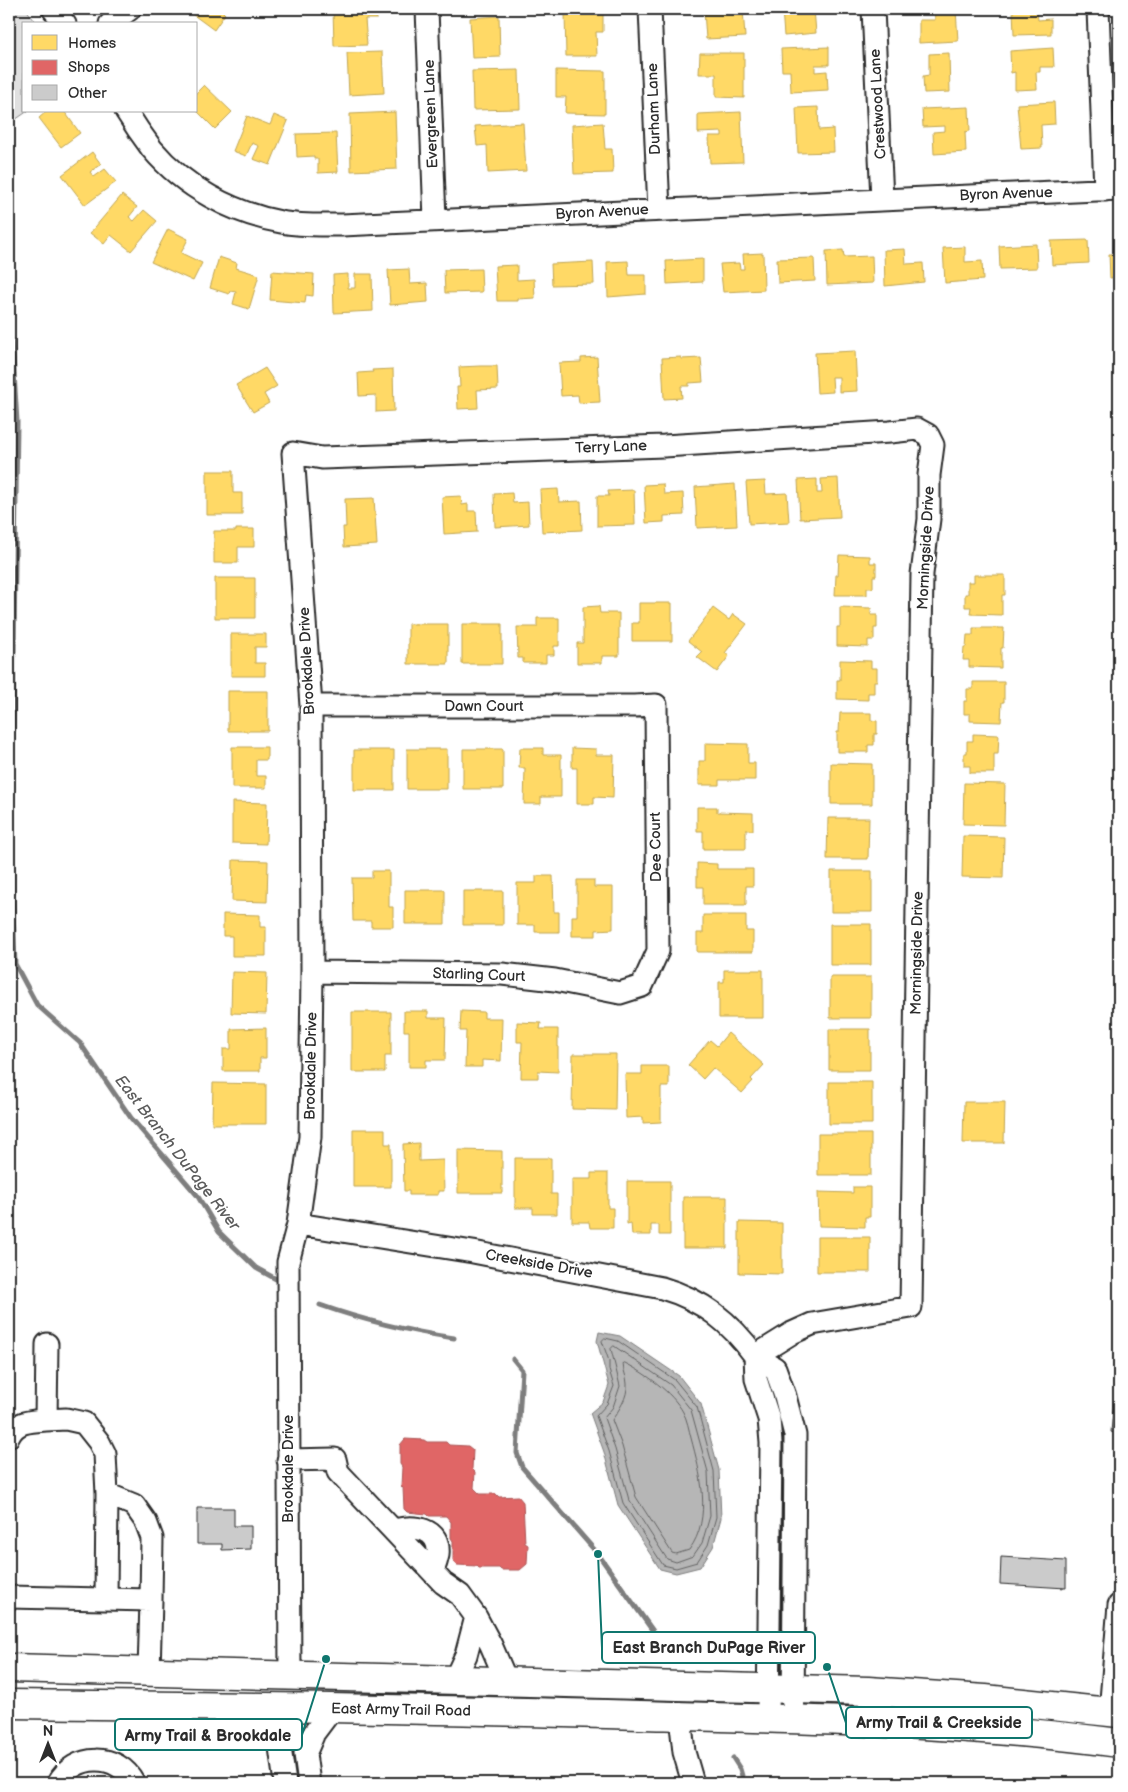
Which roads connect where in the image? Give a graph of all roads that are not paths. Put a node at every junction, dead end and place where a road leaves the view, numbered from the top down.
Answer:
1 (54, 9) edge
2 (130, 9) edge
3 (427, 9) edge
4 (650, 9) edge
5 (873, 9) edge
6 (1098, 9) edge
7 (64, 22) edge
8 (113, 22) edge
9 (127, 112) edge
10 (1112, 190) edge
11 (882, 199) junction
12 (658, 210) junction
13 (435, 220) junction
14 (928, 435) joint
15 (293, 454) joint
16 (656, 704) joint
17 (311, 706) junction
18 (312, 972) junction
19 (642, 986) joint
20 (298, 1224) junction
21 (47, 1344) dead end
22 (755, 1356) junction
23 (46, 1420) junction
24 (9, 1436) edge
25 (288, 1460) junction
26 (107, 1494) junction
27 (770, 1515) junction
28 (794, 1515) junction
29 (9, 1597) edge
30 (106, 1599) junction
31 (151, 1600) junction
32 (1119, 1605) edge
33 (476, 1617) junction
34 (9, 1668) edge
35 (149, 1672) junction
36 (301, 1677) junction
37 (454, 1681) junction
38 (507, 1682) junction
39 (781, 1688) junction
40 (9, 1704) edge
41 (284, 1708) junction
42 (332, 1709) junction
43 (1114, 1712) edge
44 (680, 1716) junction
45 (781, 1718) junction
46 (1119, 1743) edge
47 (58, 1783) edge
48 (134, 1783) edge
49 (285, 1783) edge
50 (309, 1783) edge
51 (693, 1783) edge

1 - 7 street
2 - 8 street
3 - 13 street, Evergreen Lane
4 - 12 street, Durham Lane
5 - 11 street, Crestwood Lane
6 - 10 street
9 - 13 street, Byron Avenue
10 - 11 street, Byron Avenue
11 - 12 street, Byron Avenue
12 - 13 street, Byron Avenue
14 - 15 street, Terry Lane
14 - 22 street, Morningside Drive
15 - 17 street, Brookdale Drive
16 - 17 street, Dawn Court
16 - 19 street, Dee Court
17 - 18 street, Brookdale Drive
18 - 19 street, Starling Court
18 - 20 street, Brookdale Drive
20 - 22 street, Creekside Drive
20 - 25 street, Brookdale Drive
21 - 23 street
22 - 27 street, Creekside Drive
22 - 28 street, Creekside Drive
23 - 24 street
23 - 26 street
25 - 33 street
25 - 36 street, Brookdale Drive
26 - 30 street
26 - 31 street
27 - 28 street
27 - 39 street, Creekside Drive
28 - 39 street, Creekside Drive
29 - 30 street
30 - 31 street
31 - 35 street
32 - 43 street
33 - 37 street
33 - 38 street
34 - 35 main road, East Army Trail Road
35 - 36 main road, East Army Trail Road
36 - 37 main road, East Army Trail Road
36 - 41 main road
37 - 38 main road, East Army Trail Road
38 - 39 main road, East Army Trail Road
39 - 43 main road, East Army Trail Road
39 - 45 street, Creekside Drive
40 - 41 main road, East Army Trail Road
41 - 42 main road, East Army Trail Road
41 - 49 street
42 - 44 main road, East Army Trail Road
42 - 50 street
44 - 45 main road, East Army Trail Road
44 - 51 street
45 - 46 main road, East Army Trail Road
47 - 48 street

